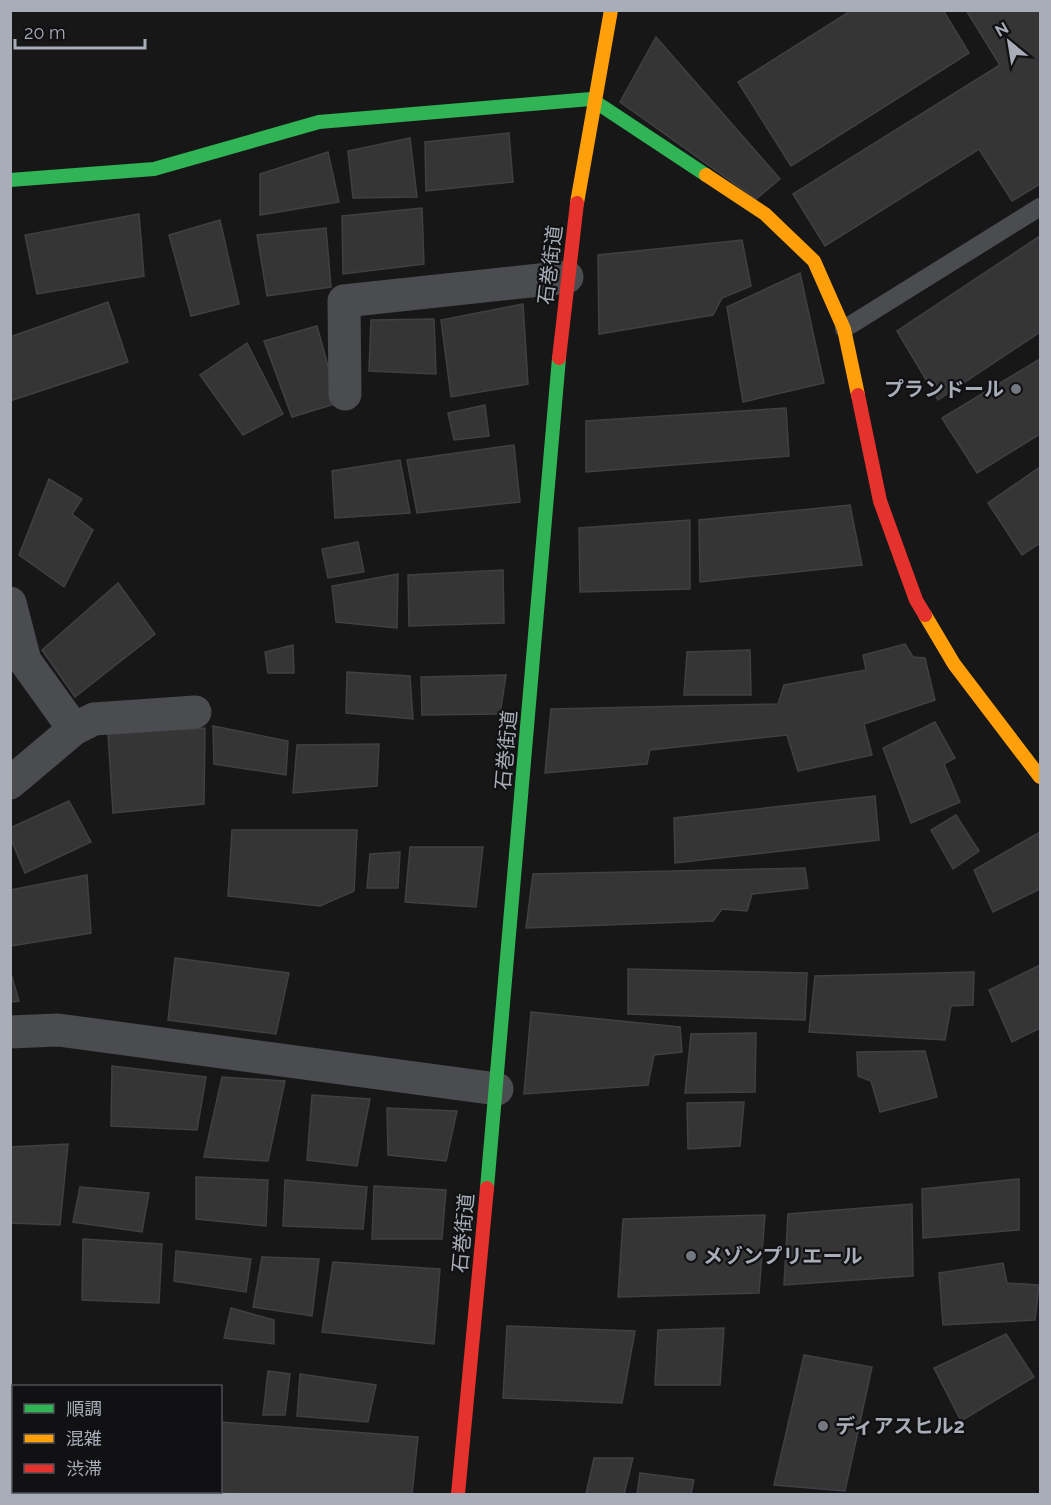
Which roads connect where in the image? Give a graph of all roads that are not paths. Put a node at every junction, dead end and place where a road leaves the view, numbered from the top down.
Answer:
1 (611, 10) edge
2 (591, 99) junction
3 (10, 180) edge
4 (1041, 207) edge
5 (567, 277) junction
6 (844, 329) junction
7 (345, 394) dead end
8 (10, 603) edge
9 (195, 712) dead end
10 (74, 729) junction
11 (1041, 777) edge
12 (10, 783) edge
13 (10, 1032) edge
14 (496, 1089) junction
15 (458, 1494) edge

1 - 2 street, 石巻街道
2 - 3 street
2 - 5 street, 石巻街道
2 - 6 street
4 - 6 lane
5 - 7 street
5 - 14 street, 石巻街道
6 - 11 street
8 - 10 street
9 - 10 street
10 - 12 street
13 - 14 street
14 - 15 street, 石巻街道

